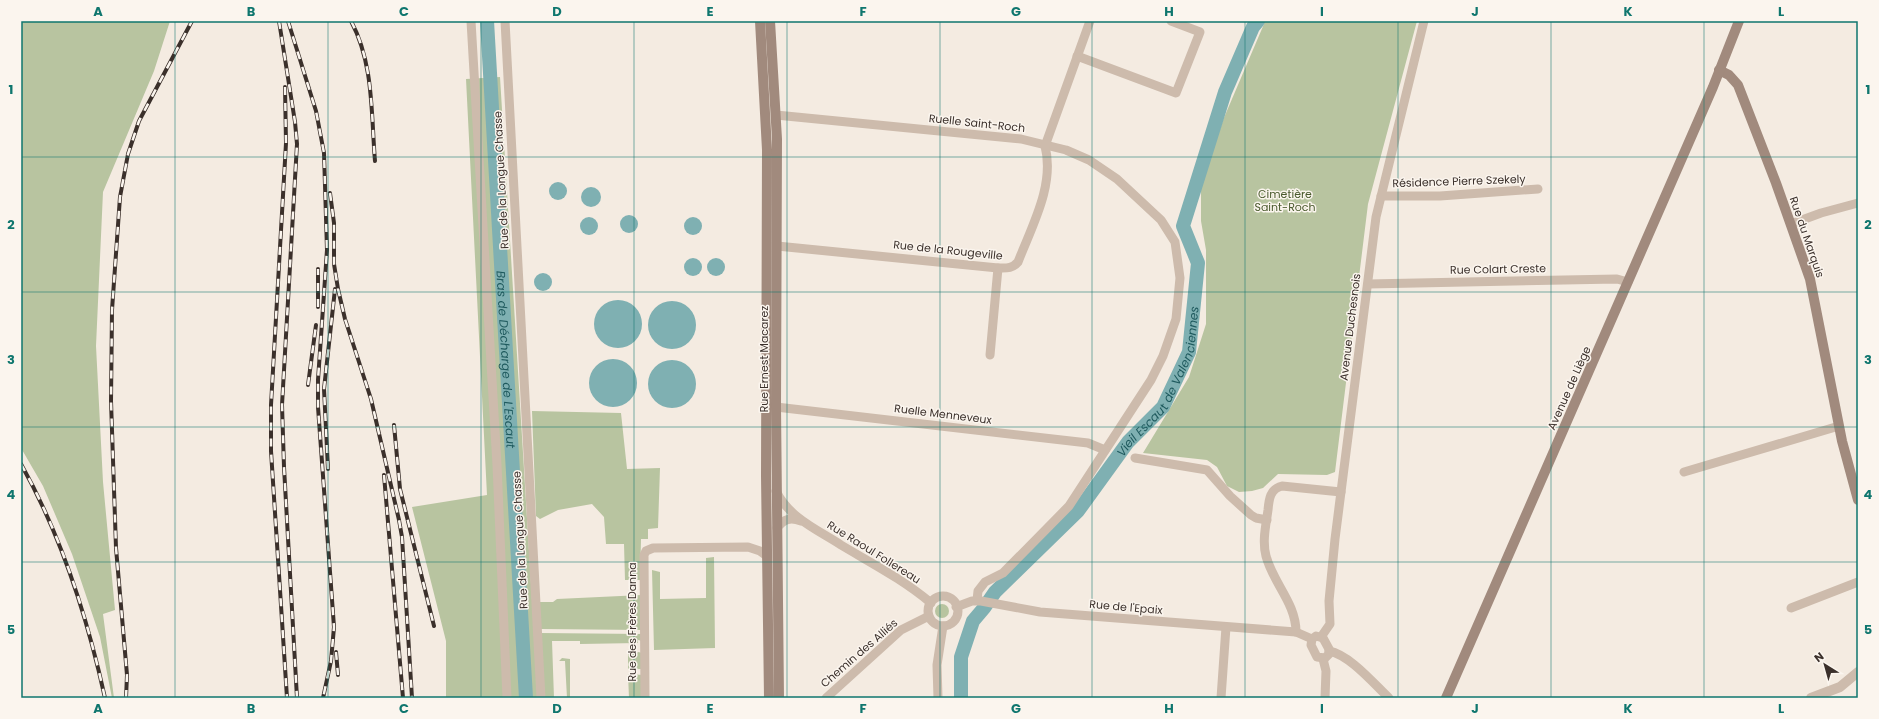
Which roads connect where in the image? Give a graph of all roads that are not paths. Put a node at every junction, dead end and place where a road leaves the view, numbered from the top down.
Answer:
1 (471, 21) edge
2 (504, 21) edge
3 (760, 21) edge
4 (770, 21) edge
5 (1090, 21) edge
6 (1171, 21) edge
7 (1424, 21) edge
8 (1739, 21) edge
9 (1746, 21) edge
10 (1077, 56) junction
11 (1722, 70) junction
12 (776, 115) junction
13 (1045, 146) junction
14 (1538, 189) dead end
15 (1381, 196) junction
16 (1858, 203) edge
17 (1791, 224) junction
18 (777, 246) junction
19 (998, 268) junction
20 (1628, 282) junction
21 (1368, 284) junction
22 (990, 355) dead end
23 (776, 406) junction
24 (1839, 426) junction
25 (1105, 450) junction
26 (1135, 458) dead end
27 (1684, 472) dead end
28 (776, 491) junction
29 (1341, 492) junction
30 (1858, 500) edge
31 (1267, 520) junction
32 (804, 522) junction
33 (777, 528) junction
34 (767, 556) junction
35 (1858, 582) edge
36 (979, 601) junction
37 (931, 603) junction
38 (956, 607) junction
39 (1791, 608) dead end
40 (929, 616) junction
41 (943, 626) junction
42 (1226, 627) junction
43 (1296, 632) junction
44 (1321, 636) junction
45 (1312, 639) junction
46 (1329, 651) junction
47 (1323, 658) junction
48 (1858, 672) edge
49 (507, 698) edge
50 (541, 698) edge
51 (645, 698) edge
52 (769, 698) edge
53 (779, 698) edge
54 (826, 698) edge
55 (938, 698) edge
56 (1221, 698) edge
57 (1325, 698) edge
58 (1389, 698) edge
59 (1446, 698) edge
60 (1810, 698) edge

1 - 49 street, Rue de la Longue Chasse
2 - 50 street, Rue de la Longue Chasse
3 - 34 main road, Rue Ernest Macarez
4 - 12 main road, Rue Ernest Macarez
5 - 10 street
6 - 10 street
7 - 15 street, Avenue Duchesnois
8 - 11 main road
9 - 11 main road
10 - 13 street
11 - 17 main road, Rue du Marquis
11 - 20 main road, Avenue de Liège
12 - 13 street, Ruelle Saint-Roch
12 - 18 main road, Rue Ernest Macarez
13 - 19 street, Rue de la Rougeville
13 - 25 street, Ruelle Saint-Roch
14 - 15 street, Résidence Pierre Szekely
15 - 21 street, Avenue Duchesnois
16 - 17 street
17 - 24 main road, Rue du Marquis
18 - 19 street, Rue de la Rougeville
18 - 23 main road, Rue Ernest Macarez
19 - 22 street
20 - 21 street, Rue Colart Creste
20 - 59 main road, Avenue de Liège
21 - 29 street, Avenue Duchesnois
23 - 25 street, Ruelle Menneveux
23 - 28 main road, Rue Ernest Macarez
24 - 27 street
24 - 30 main road, Rue du Marquis
25 - 36 street, Ruelle Saint-Roch
26 - 31 street
28 - 32 street, Rue Raoul Follereau
28 - 33 main road, Rue Ernest Macarez
29 - 31 street
29 - 44 street, Avenue Duchesnois
31 - 43 street
32 - 33 street, Rue Raoul Follereau
32 - 37 street, Rue Raoul Follereau
33 - 53 main road, Rue Ernest Macarez
34 - 51 street, Rue des Frères Danna
34 - 52 main road, Rue Ernest Macarez
35 - 39 street
36 - 38 street
36 - 42 street, Rue de l'Epaix
37 - 38 street
37 - 40 street
38 - 41 street
40 - 41 street
40 - 54 street, Chemin des Alliés
41 - 55 street
42 - 43 street, Rue de l'Epaix
42 - 56 street
43 - 45 street, Rue de l'Epaix
44 - 45 street
44 - 46 street
45 - 47 street
46 - 47 street
46 - 58 street
47 - 57 street
48 - 60 street

